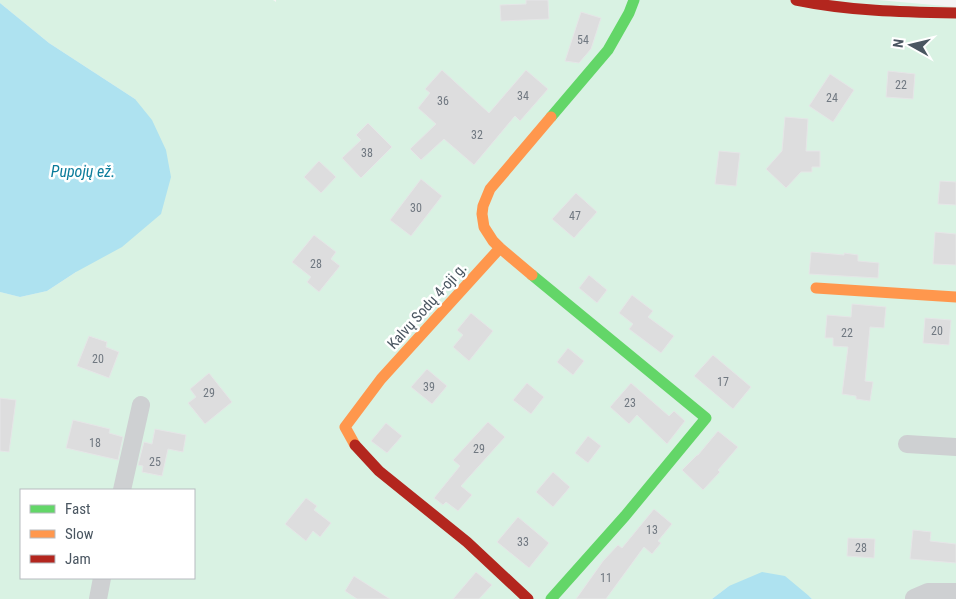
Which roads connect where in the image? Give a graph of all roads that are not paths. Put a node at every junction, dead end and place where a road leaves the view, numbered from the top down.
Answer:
1 (634, 0) edge
2 (796, 0) edge
3 (956, 13) edge
4 (500, 248) junction
5 (816, 288) dead end
6 (956, 297) edge
7 (141, 405) dead end
8 (908, 444) dead end
9 (956, 447) edge
10 (122, 489) edge
11 (102, 579) edge
12 (956, 592) edge
13 (914, 598) edge
14 (98, 599) edge
15 (528, 599) edge
16 (551, 599) edge

1 - 4 street
2 - 3 street
4 - 15 street, Kalvų Sodų 4-oji g.
4 - 16 street
5 - 6 street
7 - 10 street
8 - 9 street
11 - 14 street
12 - 13 street

